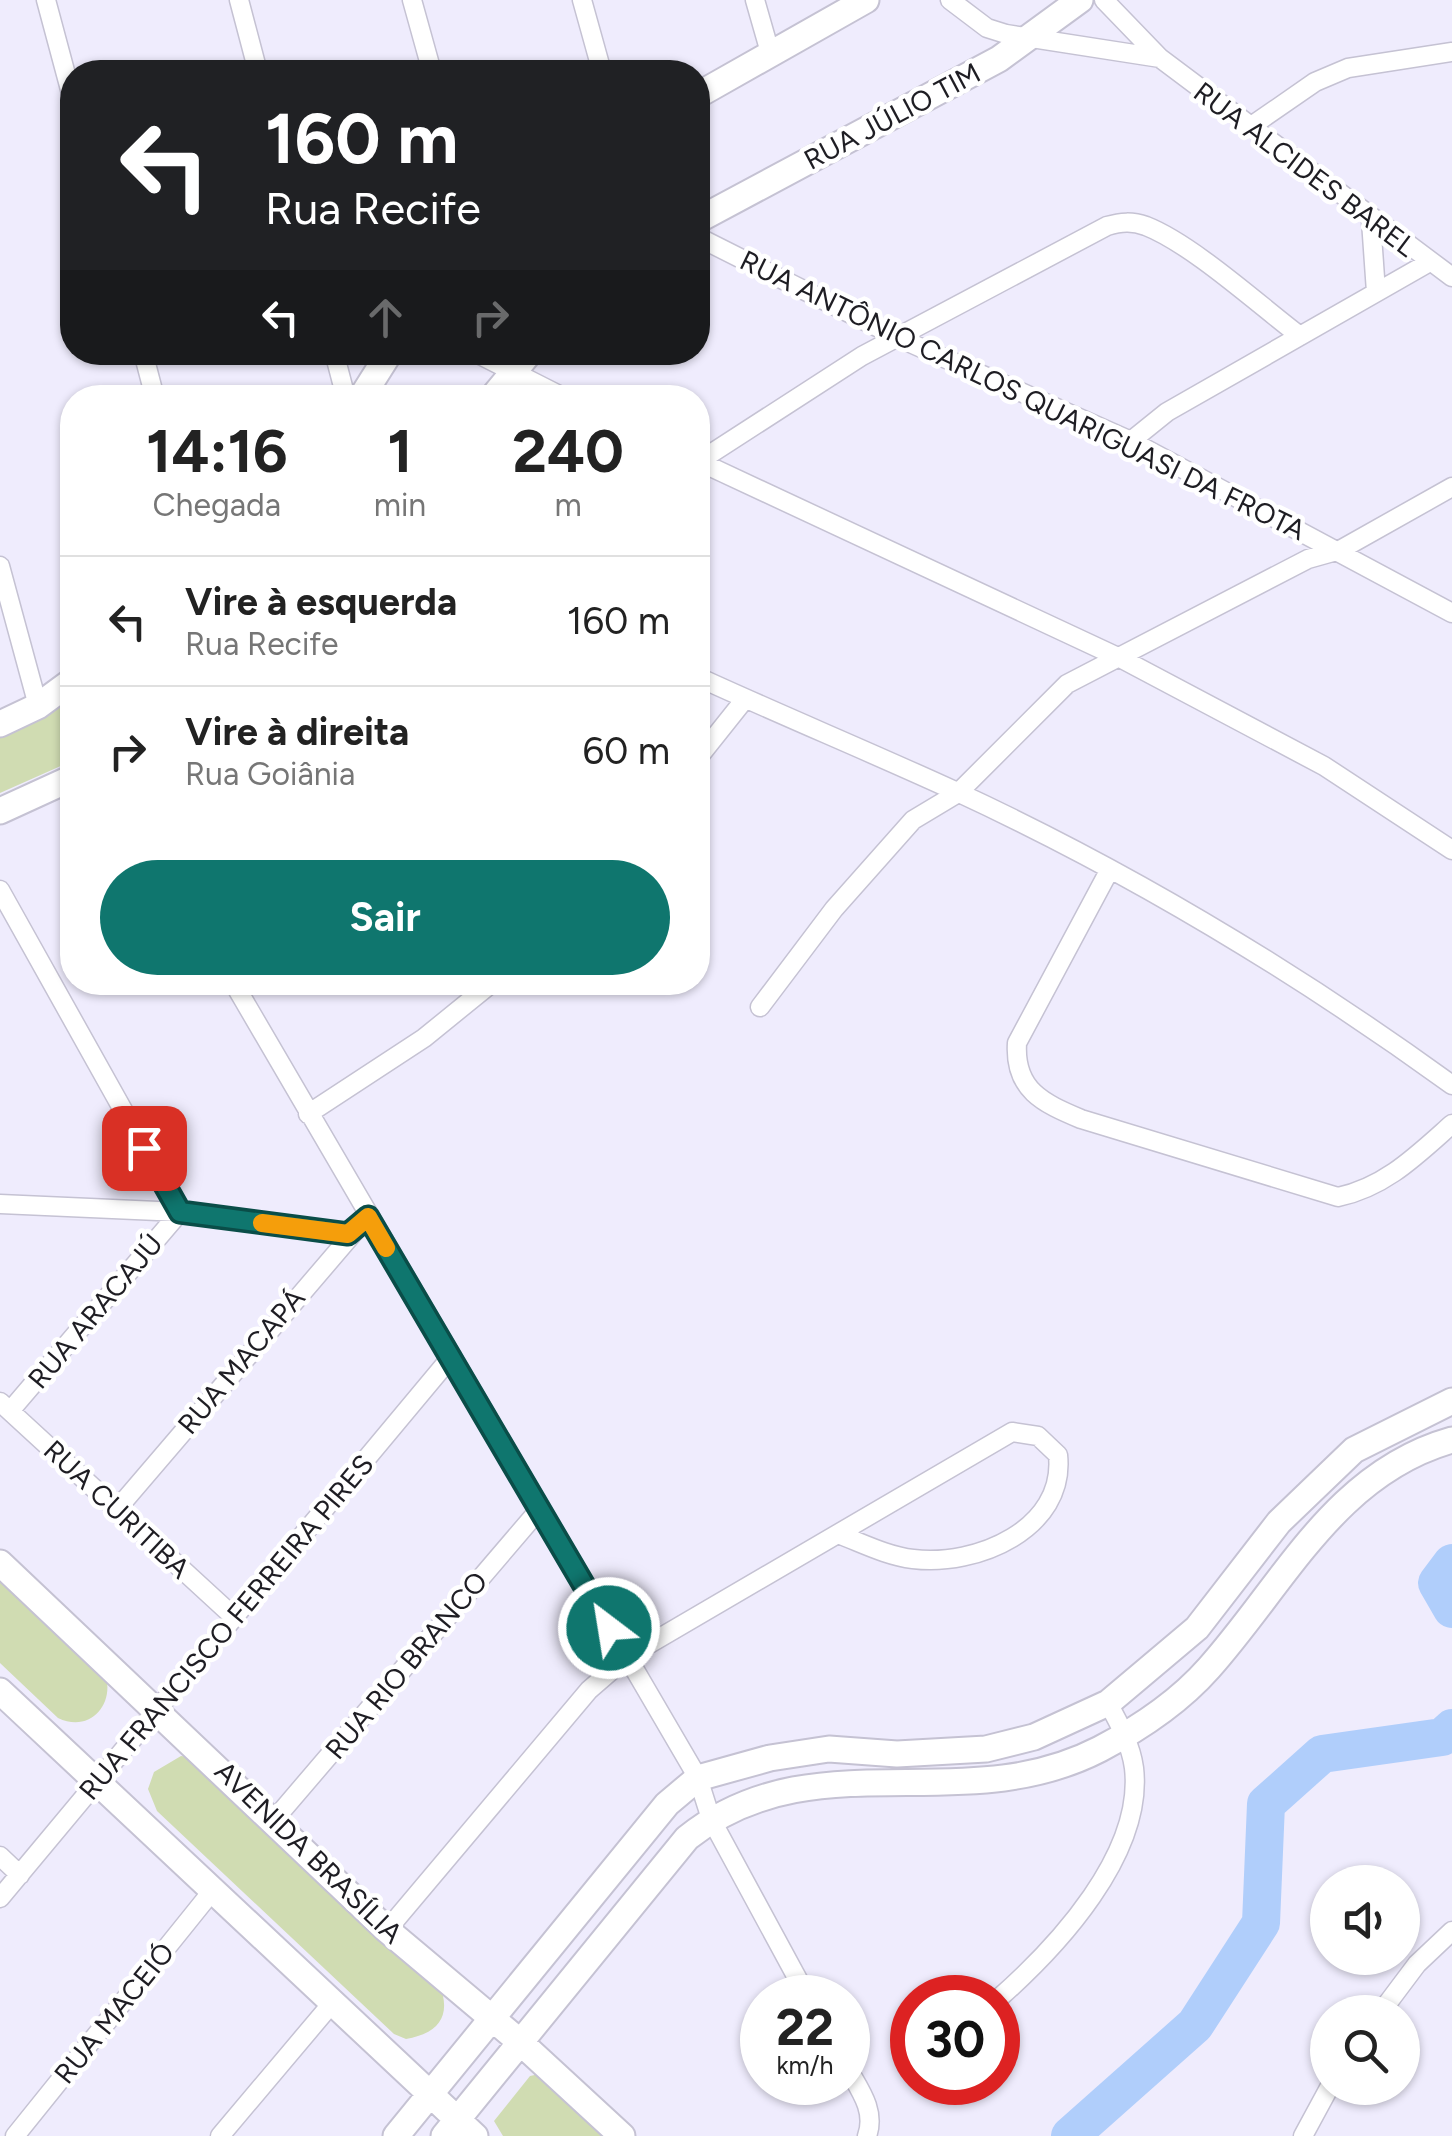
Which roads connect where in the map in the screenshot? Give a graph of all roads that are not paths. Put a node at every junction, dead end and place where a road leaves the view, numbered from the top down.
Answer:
1 (46, 0) edge
2 (239, 0) edge
3 (412, 0) edge
4 (582, 0) edge
5 (755, 0) edge
6 (866, 0) edge
7 (950, 0) edge
8 (1080, 0) edge
9 (1104, 0) edge
10 (1030, 39) junction
11 (1452, 52) edge
12 (771, 56) junction
13 (1160, 58) junction
14 (62, 60) edge
15 (255, 60) edge
16 (429, 60) edge
17 (599, 60) edge
18 (710, 89) edge
19 (1250, 127) junction
20 (710, 213) edge
21 (1371, 220) junction
22 (710, 243) edge
23 (1428, 263) junction
24 (1452, 277) edge
25 (1376, 292) junction
26 (1300, 336) junction
27 (899, 338) junction
28 (499, 365) edge
29 (518, 365) edge
30 (512, 372) junction
31 (502, 385) edge
32 (539, 385) edge
33 (1131, 441) junction
34 (710, 453) edge
35 (710, 467) edge
36 (1452, 487) edge
37 (1340, 550) junction
38 (0, 566) edge
39 (1452, 613) edge
40 (1122, 659) junction
41 (710, 683) edge
42 (60, 690) edge
43 (744, 699) junction
44 (38, 706) junction
45 (0, 724) edge
46 (710, 743) edge
47 (60, 784) edge
48 (958, 793) junction
49 (0, 811) edge
50 (1452, 850) edge
51 (1108, 871) junction
52 (0, 890) edge
53 (240, 995) edge
54 (477, 995) edge
55 (760, 1007) dead end
56 (1452, 1085) edge
57 (308, 1114) junction
58 (1452, 1124) edge
59 (0, 1204) edge
60 (180, 1212) junction
61 (368, 1217) junction
62 (348, 1234) junction
63 (452, 1356) junction
64 (1452, 1401) edge
65 (5, 1406) edge
66 (1452, 1440) edge
67 (118, 1508) junction
68 (538, 1510) junction
69 (838, 1534) junction
70 (0, 1563) edge
71 (234, 1618) junction
72 (627, 1657) junction
73 (0, 1690) edge
74 (1108, 1704) junction
75 (158, 1709) junction
76 (1124, 1734) junction
77 (698, 1778) junction
78 (97, 1782) junction
79 (711, 1818) junction
80 (274, 1820) junction
81 (0, 1856) edge
82 (20, 1874) junction
83 (213, 1890) junction
84 (0, 1898) edge
85 (387, 1930) junction
86 (1452, 1931) edge
87 (796, 1975) edge
88 (1020, 1980) edge
89 (1394, 1995) edge
90 (333, 2002) junction
91 (493, 2018) junction
92 (519, 2041) junction
93 (430, 2095) junction
94 (868, 2105) edge
95 (1320, 2105) edge
96 (459, 2130) edge
97 (14, 2136) edge
98 (220, 2136) edge
99 (396, 2136) edge
100 (622, 2136) edge
101 (867, 2136) edge
102 (1303, 2136) edge

1 - 14 street
2 - 15 street
3 - 16 street
4 - 17 street
5 - 12 street
6 - 12 main road
7 - 10 street, RUA ALCIDES BAREL
8 - 10 main road, RUA JÚLIO TIM
9 - 13 street, RUA ALCIDES BAREL
10 - 13 street, RUA ALCIDES BAREL
10 - 20 main road, RUA JÚLIO TIM
11 - 19 street
12 - 18 main road
13 - 19 street, RUA ALCIDES BAREL
19 - 21 street, RUA ALCIDES BAREL
21 - 23 street, RUA ALCIDES BAREL
21 - 25 street
22 - 27 street, RUA ANTÔNIO CARLOS QUARIGUASI DA FROTA
23 - 24 street, RUA ALCIDES BAREL
23 - 25 street
25 - 26 street
26 - 27 street
26 - 33 street
27 - 33 street, RUA ANTÔNIO CARLOS QUARIGUASI DA FROTA
27 - 34 street
28 - 30 street
29 - 30 main road
30 - 31 main road
30 - 32 street
33 - 37 street, RUA ANTÔNIO CARLOS QUARIGUASI DA FROTA
35 - 40 street
36 - 37 street
37 - 39 street, RUA ANTÔNIO CARLOS QUARIGUASI DA FROTA
37 - 40 street
38 - 44 street
40 - 48 street
40 - 50 street
41 - 43 street
42 - 44 main road
43 - 46 street
43 - 48 street
44 - 45 main road
47 - 49 main road
48 - 51 street
48 - 55 street
51 - 56 street
51 - 58 street
52 - 60 street
53 - 57 street
54 - 57 street
57 - 61 street
59 - 60 street
60 - 62 street
60 - 65 street, RUA ARACAJÚ
61 - 62 street, RUA MACAPÁ
61 - 63 street
62 - 67 street, RUA MACAPÁ
63 - 68 street
63 - 71 street, RUA FRANCISCO FERREIRA PIRES
64 - 74 main road
65 - 67 street, RUA CURITIBA
66 - 76 main road
67 - 71 street, RUA CURITIBA
68 - 72 street
68 - 80 street, RUA RIO BRANCO
69 - 69 street
69 - 72 street
70 - 75 main road, AVENIDA BRASÍLIA
71 - 75 street, RUA FRANCISCO FERREIRA PIRES
72 - 77 street
72 - 85 street
73 - 78 main road
74 - 76 street
74 - 77 main road
75 - 78 street, RUA FRANCISCO FERREIRA PIRES
75 - 80 main road, AVENIDA BRASÍLIA
76 - 79 main road
76 - 88 street
77 - 79 street
77 - 91 main road
78 - 82 street, RUA FRANCISCO FERREIRA PIRES
78 - 83 main road
79 - 87 street
79 - 92 main road
80 - 85 main road, AVENIDA BRASÍLIA
81 - 82 street
82 - 84 street, RUA FRANCISCO FERREIRA PIRES
83 - 90 main road
83 - 97 street, RUA MACEIÓ
85 - 91 main road, AVENIDA BRASÍLIA
86 - 89 street
90 - 93 main road
90 - 98 street
91 - 92 main road, AVENIDA BRASÍLIA
91 - 93 main road
92 - 96 main road
92 - 100 main road, AVENIDA BRASÍLIA
93 - 96 main road
93 - 99 main road
94 - 101 street
95 - 102 street

